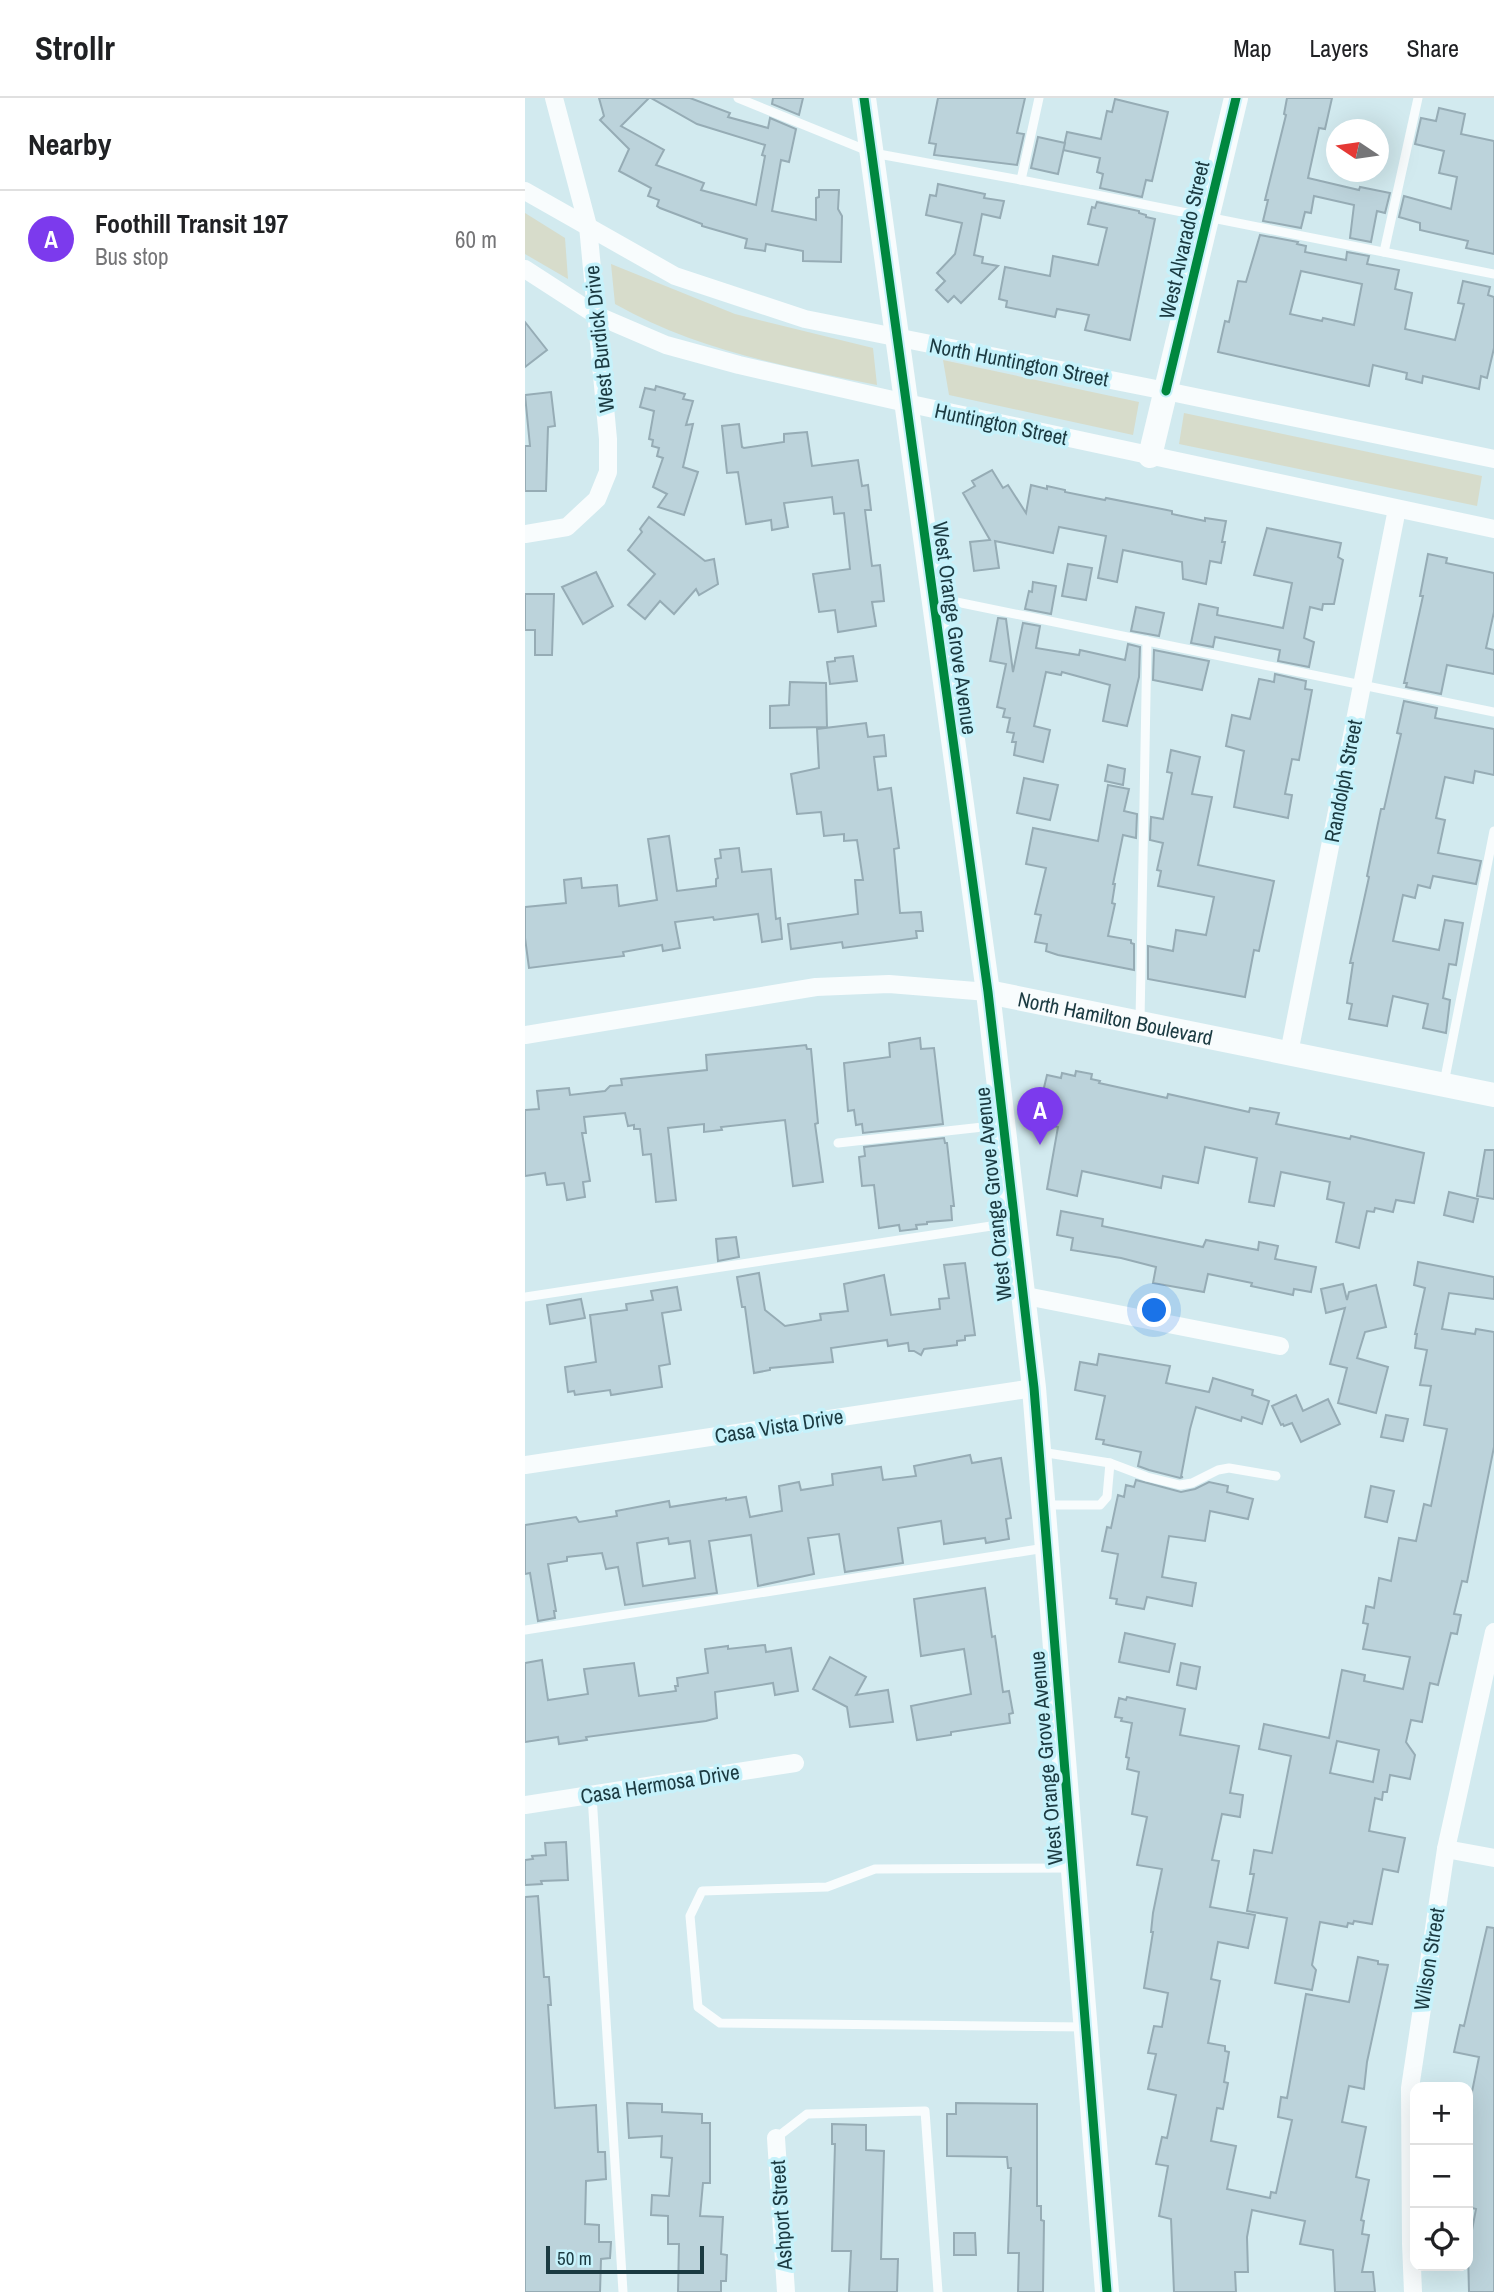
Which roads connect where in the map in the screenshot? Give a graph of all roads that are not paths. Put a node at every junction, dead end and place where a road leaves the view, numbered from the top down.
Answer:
1 (554, 98) edge
2 (738, 98) edge
3 (864, 98) edge
4 (1039, 98) edge
5 (1235, 98) edge
6 (1418, 98) edge
7 (873, 153) junction
8 (1021, 180) junction
9 (525, 191) edge
10 (1207, 217) junction
11 (588, 226) junction
12 (1384, 252) junction
13 (525, 269) edge
14 (1494, 274) edge
15 (596, 315) junction
16 (897, 338) junction
17 (1166, 391) junction
18 (906, 403) junction
19 (1150, 456) junction
20 (1494, 459) edge
21 (1397, 509) junction
22 (1494, 529) edge
23 (525, 534) edge
24 (933, 597) junction
25 (1147, 641) junction
26 (1362, 685) junction
27 (1494, 712) edge
28 (1494, 831) edge
29 (988, 992) junction
30 (1140, 1023) junction
31 (525, 1035) edge
32 (1289, 1052) junction
33 (1444, 1084) junction
34 (1494, 1095) edge
35 (1002, 1125) junction
36 (838, 1143) dead end
37 (1013, 1223) junction
38 (1021, 1295) junction
39 (525, 1297) edge
40 (1280, 1346) dead end
41 (1034, 1388) junction
42 (1039, 1452) junction
43 (1110, 1463) junction
44 (525, 1465) edge
45 (1276, 1476) dead end
46 (1043, 1504) junction
47 (1047, 1547) junction
48 (525, 1630) edge
49 (1494, 1632) edge
50 (795, 1763) dead end
51 (591, 1795) junction
52 (525, 1805) edge
53 (1446, 1849) junction
54 (1494, 1858) edge
55 (1073, 1868) junction
56 (1086, 2027) junction
57 (776, 2138) joint
58 (623, 2292) edge
59 (786, 2292) edge
60 (939, 2292) edge
61 (1107, 2292) edge
62 (1413, 2292) edge

1 - 11 street, West Burdick Drive
2 - 7 lane
3 - 7 street, West Orange Grove Avenue
4 - 8 lane
5 - 10 street, West Alvarado Street
6 - 12 lane
7 - 8 lane
7 - 16 street, West Orange Grove Avenue
8 - 10 lane
9 - 11 street, North Huntington Street
10 - 12 lane
10 - 17 street, West Alvarado Street
11 - 15 street, West Burdick Drive
11 - 16 street, North Huntington Street
12 - 14 lane
13 - 15 street, Huntington Street
15 - 18 street, Huntington Street
15 - 23 street, West Burdick Drive
16 - 17 street, North Huntington Street
16 - 18 street, West Orange Grove Avenue
17 - 19 street, West Alvarado Street
17 - 20 street, North Huntington Street
18 - 19 street, Huntington Street
18 - 24 street, West Orange Grove Avenue
19 - 21 street, Huntington Street
21 - 22 street, Huntington Street
21 - 26 street, Randolph Street
24 - 25 lane
24 - 29 street, West Orange Grove Avenue
25 - 26 lane
25 - 30 lane
26 - 27 lane
26 - 32 street, Randolph Street
28 - 33 lane
29 - 30 street, North Hamilton Boulevard
29 - 31 street, North Hamilton Boulevard
29 - 35 street, West Orange Grove Avenue
30 - 32 street, North Hamilton Boulevard
32 - 33 street, North Hamilton Boulevard
33 - 34 street, North Hamilton Boulevard
35 - 36 lane
35 - 37 street, West Orange Grove Avenue
37 - 38 street, West Orange Grove Avenue
37 - 39 lane
38 - 40 street
38 - 41 street, West Orange Grove Avenue
41 - 42 street, West Orange Grove Avenue
41 - 44 street, Casa Vista Drive
42 - 43 lane
42 - 46 street, West Orange Grove Avenue
43 - 45 lane
43 - 46 lane
46 - 47 street, West Orange Grove Avenue
47 - 48 lane
47 - 55 street, West Orange Grove Avenue
49 - 53 street, Wilson Street
50 - 51 street, Casa Hermosa Drive
51 - 52 street, Casa Hermosa Drive
51 - 58 lane
53 - 54 street
53 - 62 street, Wilson Street
55 - 56 street, West Orange Grove Avenue
55 - 56 lane
56 - 61 street, West Orange Grove Avenue
57 - 59 street, Ashport Street
57 - 60 lane

